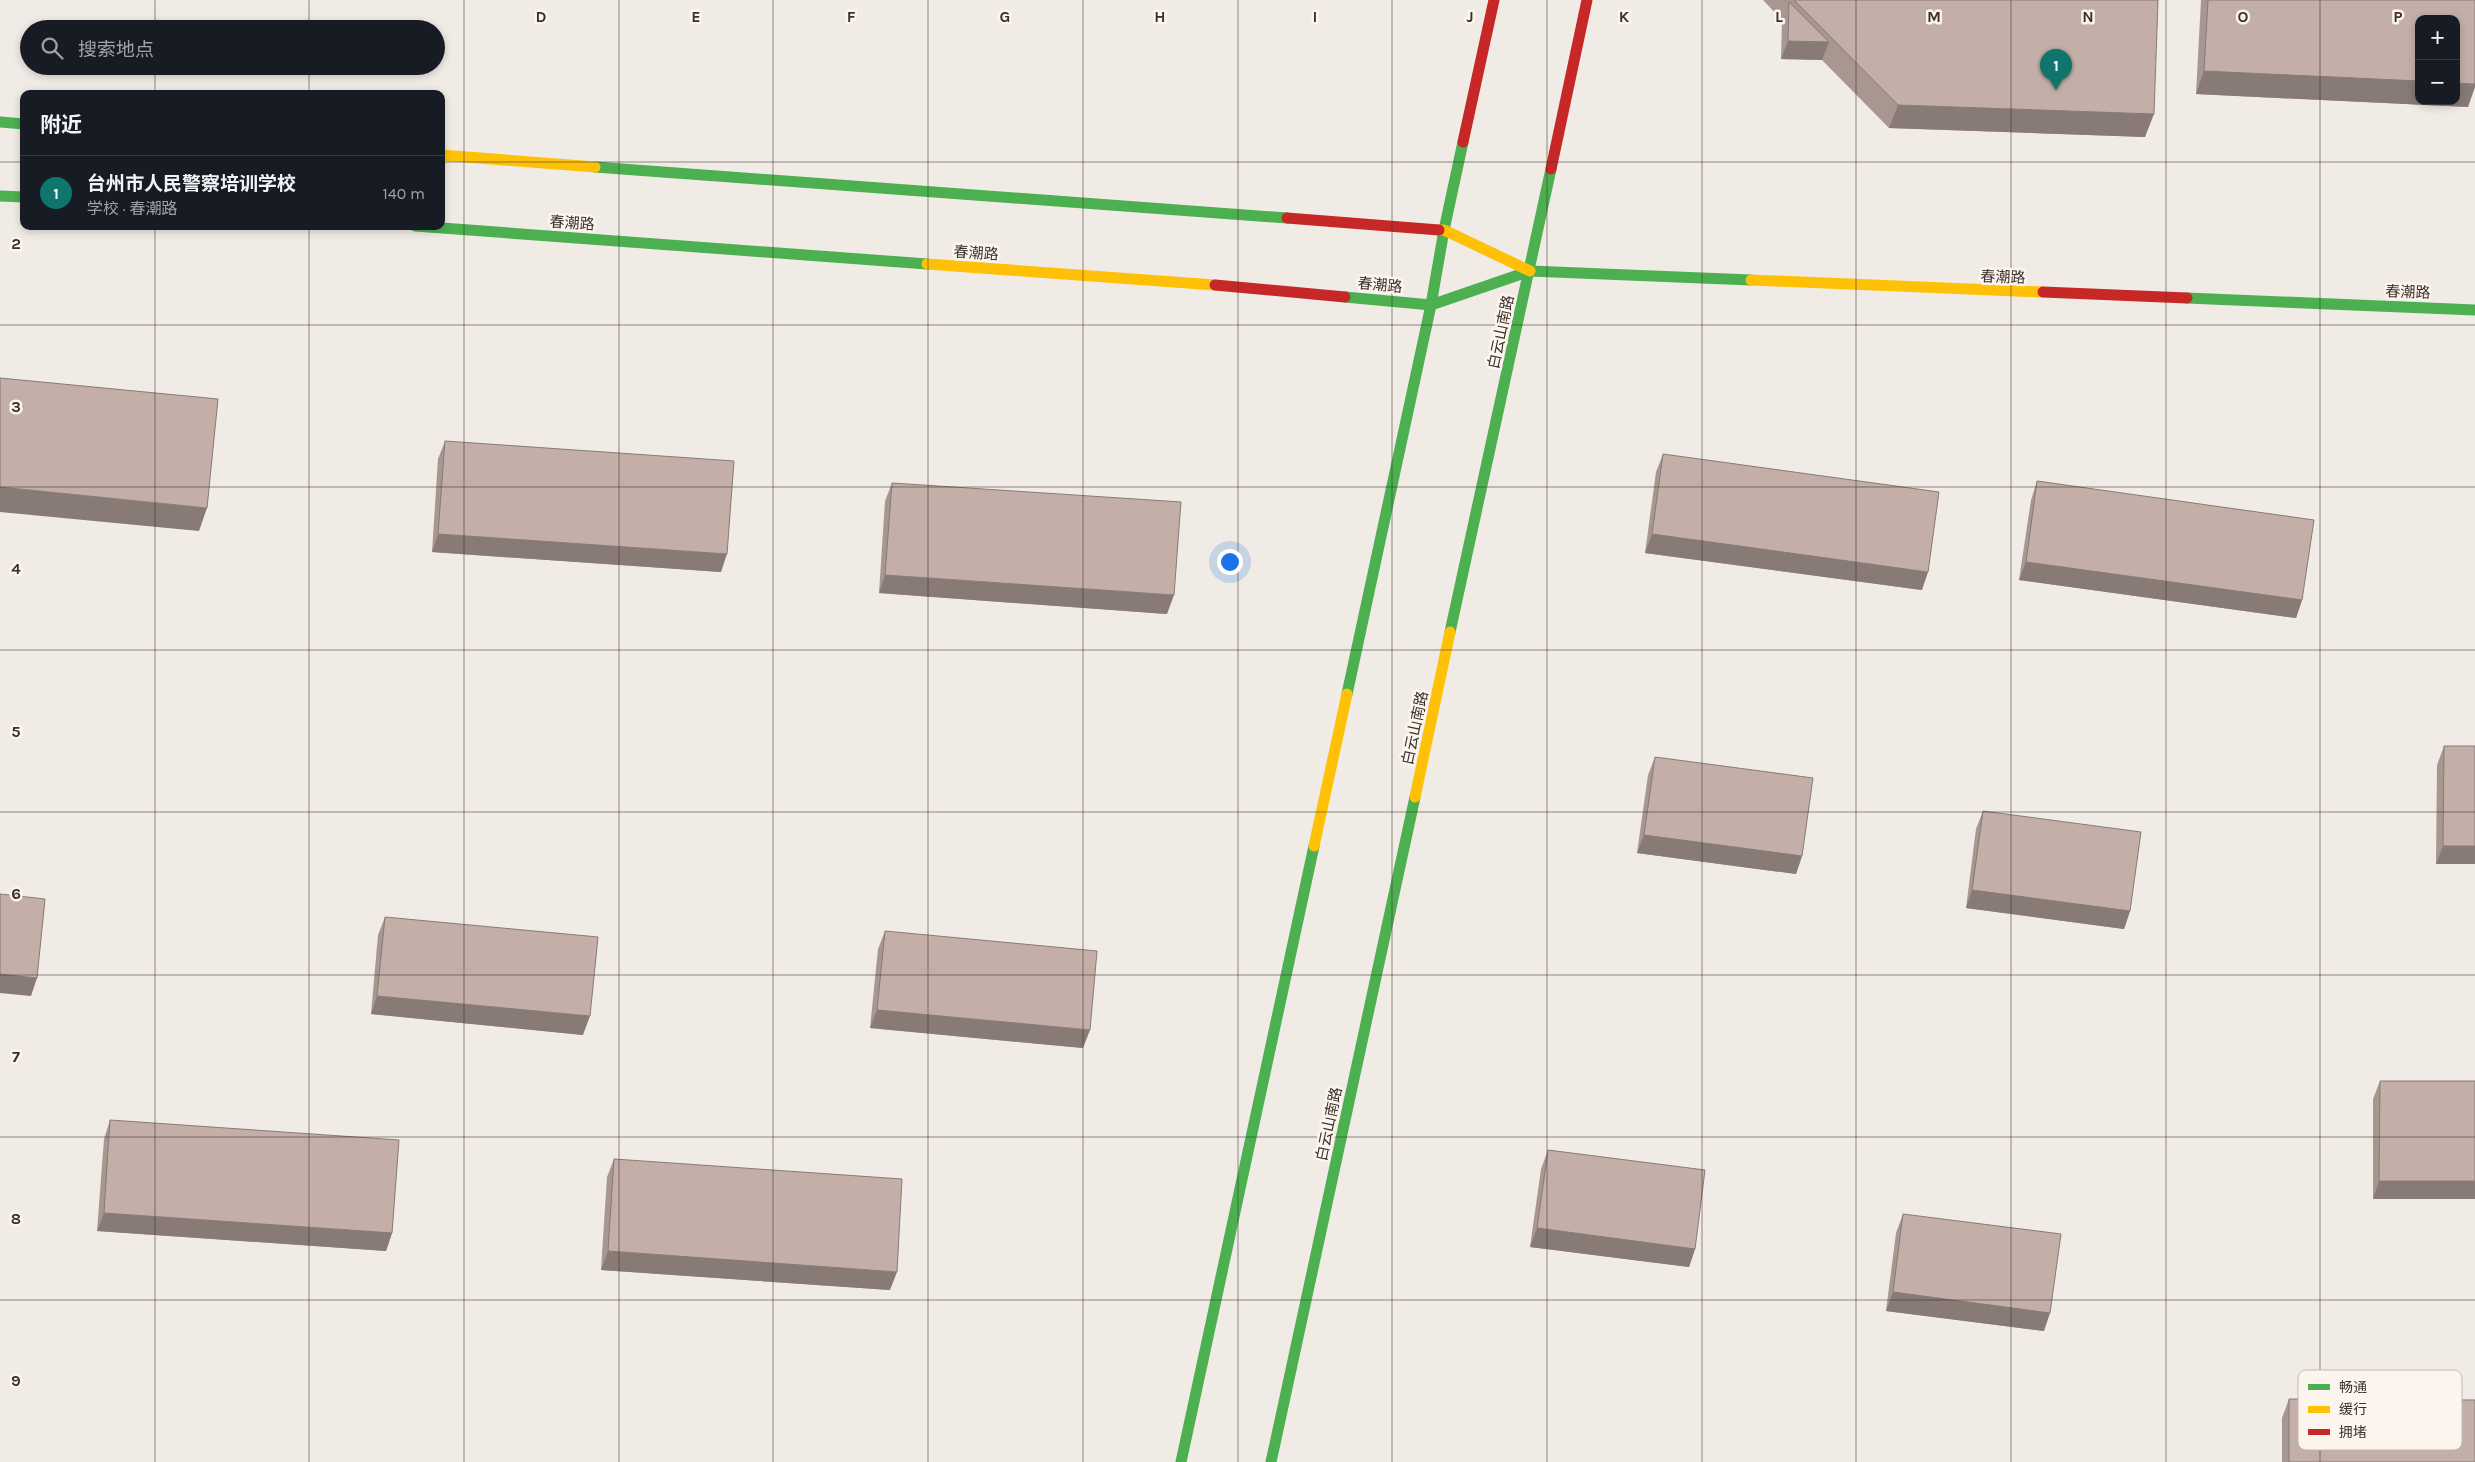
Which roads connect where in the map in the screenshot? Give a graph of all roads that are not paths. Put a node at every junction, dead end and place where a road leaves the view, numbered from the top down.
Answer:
1 (1494, 0) edge
2 (1587, 0) edge
3 (0, 122) edge
4 (20, 124) edge
5 (445, 155) edge
6 (0, 196) edge
7 (20, 197) edge
8 (445, 228) edge
9 (1444, 230) junction
10 (1530, 271) junction
11 (1431, 305) junction
12 (2475, 310) edge
13 (1181, 1462) edge
14 (1271, 1462) edge

1 - 9 main road
2 - 10 main road, 白云山南路
3 - 4 main road
5 - 9 main road, 春潮路
6 - 7 main road
8 - 11 main road, 春潮路
9 - 10 main road, 春潮路
9 - 11 main road
10 - 11 main road, 春潮路
10 - 12 main road, 春潮路
10 - 14 main road, 白云山南路
11 - 13 main road

